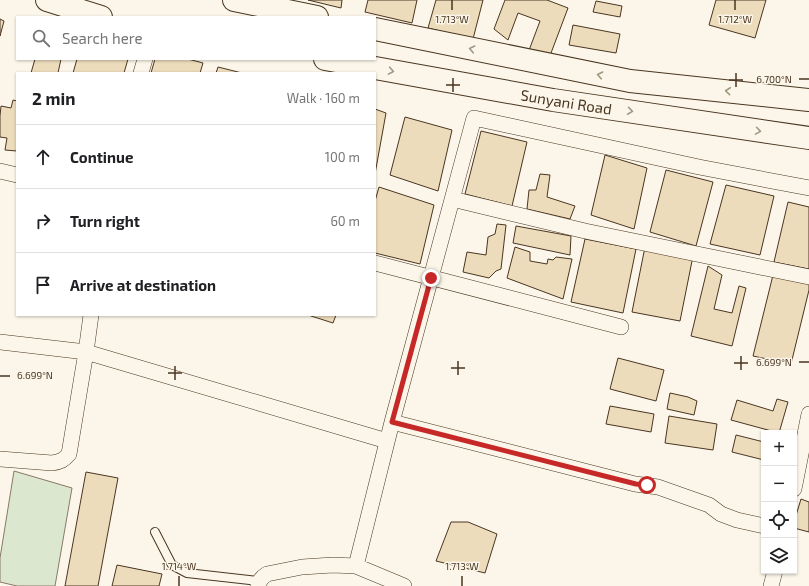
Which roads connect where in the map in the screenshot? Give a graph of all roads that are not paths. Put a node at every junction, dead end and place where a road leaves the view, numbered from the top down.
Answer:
1 (47, 0) edge
2 (234, 0) edge
3 (98, 16) edge
4 (312, 16) edge
5 (376, 29) edge
6 (145, 60) edge
7 (331, 60) edge
8 (141, 72) edge
9 (809, 100) edge
10 (809, 138) edge
11 (0, 171) edge
12 (16, 175) edge
13 (809, 188) edge
14 (452, 199) junction
15 (376, 263) edge
16 (809, 277) edge
17 (431, 278) junction
18 (91, 316) edge
19 (621, 327) dead end
20 (0, 342) edge
21 (86, 352) junction
22 (809, 414) edge
23 (392, 422) junction
24 (387, 441) junction
25 (0, 459) edge
26 (797, 474) edge
27 (761, 525) edge
28 (155, 532) dead end
29 (356, 566) junction
30 (774, 574) edge
31 (259, 584) edge
32 (404, 586) edge
33 (771, 586) edge

1 - 3 main road
2 - 4 main road
9 -> 5 main road, Sunyani Road
6 - 8 street
7 -> 10 main road, Sunyani Road
11 - 12 street
13 - 14 street
14 - 16 street
14 - 17 street
15 - 17 street
17 - 19 street
17 - 23 street
18 - 21 street
20 - 21 street
21 - 24 street
21 - 25 street
22 - 26 street
23 - 24 street
23 - 27 street
24 - 29 street
28 - 31 lane
29 - 31 street
29 - 32 street
30 - 33 street

